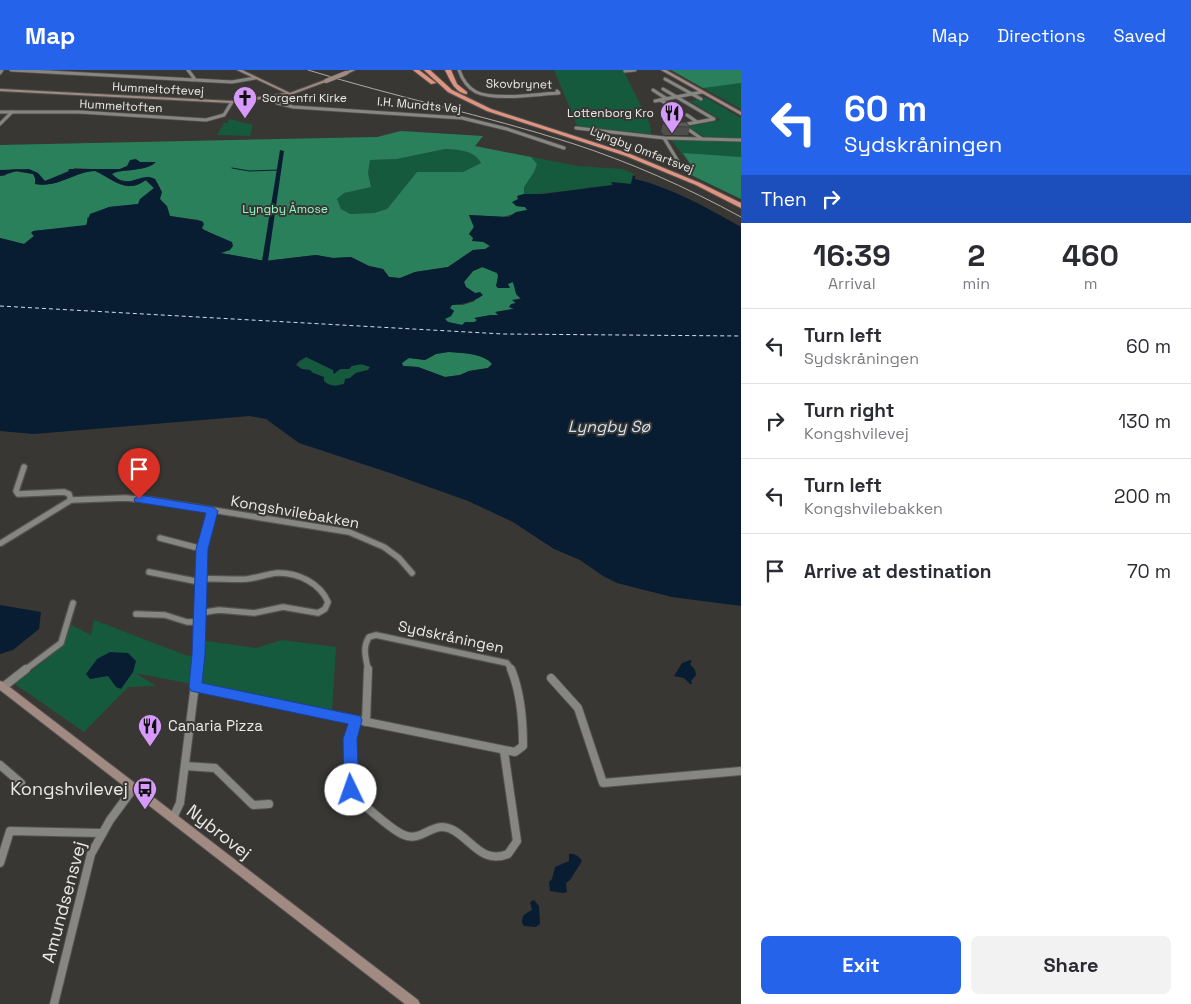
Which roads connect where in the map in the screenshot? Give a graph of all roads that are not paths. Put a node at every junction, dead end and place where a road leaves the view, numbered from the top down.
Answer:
1 (11, 70) edge
2 (101, 70) edge
3 (131, 70) edge
4 (188, 70) edge
5 (238, 70) edge
6 (353, 70) edge
7 (416, 70) edge
8 (427, 70) edge
9 (433, 70) edge
10 (448, 70) edge
11 (459, 70) edge
12 (635, 70) edge
13 (663, 70) edge
14 (77, 72) edge
15 (346, 72) edge
16 (625, 72) dead end
17 (100, 75) junction
18 (131, 76) junction
19 (256, 78) junction
20 (665, 78) dead end
21 (192, 80) junction
22 (663, 89) dead end
23 (0, 90) edge
24 (653, 90) dead end
25 (557, 91) dead end
26 (702, 92) junction
27 (290, 94) junction
28 (692, 94) junction
29 (676, 97) junction
30 (270, 98) junction
31 (464, 99) junction
32 (667, 99) junction
33 (701, 99) dead end
34 (660, 100) junction
35 (476, 101) junction
36 (655, 101) dead end
37 (232, 102) junction
38 (669, 105) dead end
39 (0, 112) edge
40 (12, 112) junction
41 (741, 114) edge
42 (687, 116) dead end
43 (670, 118) dead end
44 (697, 122) junction
45 (0, 124) edge
46 (682, 125) junction
47 (576, 128) dead end
48 (664, 138) junction
49 (702, 139) junction
50 (741, 140) edge
51 (564, 148) dead end
52 (679, 162) dead end
53 (741, 202) edge
54 (741, 206) edge
55 (24, 467) dead end
56 (71, 500) junction
57 (213, 511) junction
58 (160, 538) dead end
59 (1, 543) edge
60 (202, 549) junction
61 (150, 572) dead end
62 (412, 573) dead end
63 (200, 580) junction
64 (73, 603) dead end
65 (199, 613) junction
66 (136, 614) dead end
67 (199, 622) junction
68 (550, 678) dead end
69 (2, 686) edge
70 (196, 687) junction
71 (356, 720) junction
72 (366, 722) junction
73 (504, 751) junction
74 (0, 765) edge
75 (185, 766) junction
76 (741, 771) edge
77 (21, 783) dead end
78 (133, 789) junction
79 (269, 804) dead end
80 (172, 818) junction
81 (100, 833) junction
82 (0, 863) edge
83 (54, 1004) edge
84 (414, 1004) edge

1 - 14 street
2 - 17 street
3 - 18 street
4 - 21 street
5 - 19 street
6 - 15 street, Hummeltoftevej
7 - 31 highway
8 - 31 highway, Lyngby Omfartsvej
9 - 35 highway, Lyngby Omfartsvej
10 - 35 highway
11 - 25 street, Skovbrynet
12 - 16 street
13 - 26 street
14 - 17 street
15 - 27 street, Hummeltoftevej, bridge
17 - 18 street
18 - 21 street
19 - 21 street
19 - 27 street
20 - 28 street
22 - 29 street
23 - 37 street, Hummeltoftevej
24 - 32 street
26 - 28 street
26 - 41 street
27 - 30 street, Hummeltoftevej
28 - 29 street
28 - 33 street
29 - 32 street
29 - 44 street
30 - 37 street, Hummeltoftevej
30 - 51 street, I.H. Mundts Vej
31 - 54 highway, Lyngby Omfartsvej
32 - 34 street
34 - 36 street
34 - 38 street
35 - 53 highway, Lyngby Omfartsvej
37 - 40 street, Hummeltoften
39 - 40 street, Hummeltoften
40 - 45 street
42 - 44 street
43 - 46 street
44 - 46 street
46 - 49 street
47 - 48 street
48 - 49 street
48 - 52 street
49 - 50 street
55 - 56 street, Kongshvilebakken
56 - 57 street, Kongshvilebakken
56 - 59 street
57 - 60 street
57 - 62 street, Kongshvilebakken
58 - 60 street
60 - 63 street
61 - 63 street
63 - 65 street
63 - 65 street
64 - 69 street, Nybrovej
65 - 67 street
66 - 67 street
67 - 70 street
68 - 76 street
69 - 78 street, Nybrovej
70 - 71 street
70 - 75 street
71 - 72 street
71 - 73 street
72 - 73 street
72 - 73 street, Sydskråningen
74 - 77 street
75 - 79 street
75 - 80 street
78 - 80 street, Nybrovej
78 - 81 street, Amundsensvej
80 - 84 street, Nybrovej
81 - 82 street
81 - 83 street, Amundsensvej

